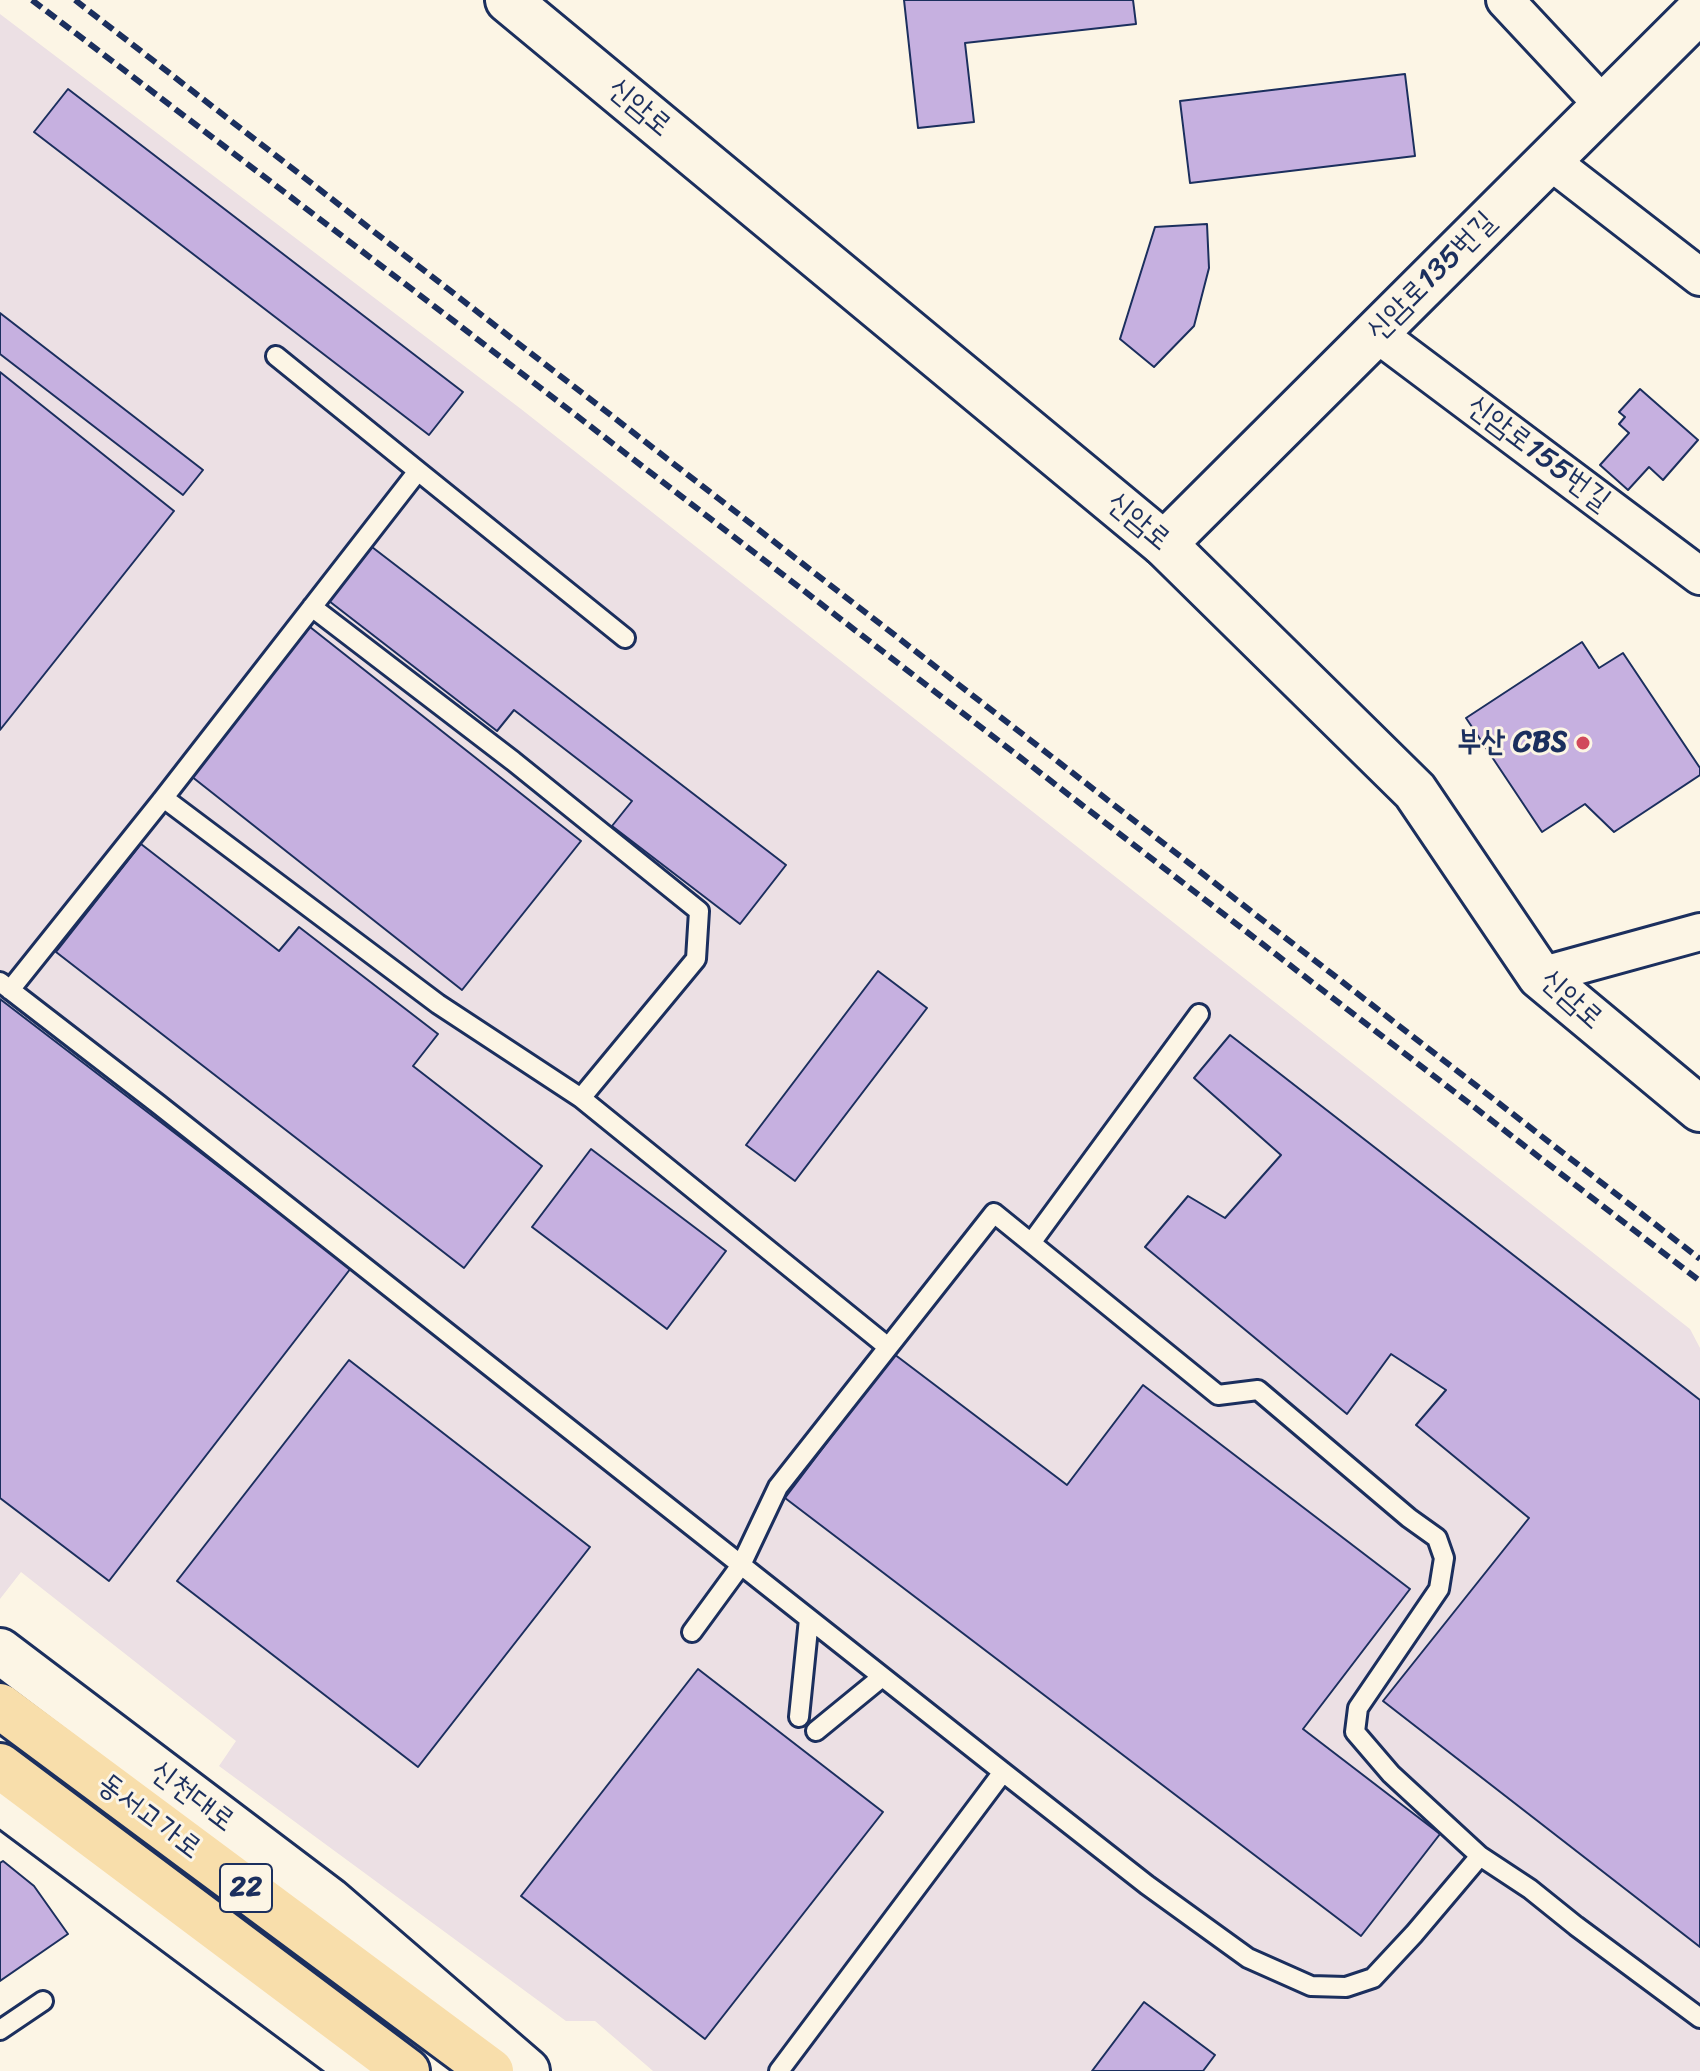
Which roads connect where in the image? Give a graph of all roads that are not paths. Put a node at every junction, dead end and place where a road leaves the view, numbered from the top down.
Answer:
1 (508, 0) edge
2 (1505, 0) edge
3 (1699, 13) edge
4 (1604, 106) junction
5 (1549, 160) junction
6 (1700, 277) edge
7 (1376, 333) junction
8 (276, 356) dead end
9 (418, 471) junction
10 (1164, 544) junction
11 (1700, 576) edge
12 (312, 607) junction
13 (625, 638) dead end
14 (162, 800) junction
15 (1700, 932) edge
16 (1540, 976) junction
17 (5, 986) edge
18 (1199, 1014) dead end
19 (581, 1098) junction
20 (1700, 1109) edge
21 (1031, 1243) junction
22 (888, 1347) junction
23 (741, 1565) junction
24 (809, 1619) junction
25 (692, 1632) dead end
26 (0, 1651) edge
27 (882, 1677) junction
28 (0, 1706) edge
29 (799, 1717) dead end
30 (816, 1731) dead end
31 (0, 1766) edge
32 (1003, 1772) junction
33 (0, 1801) edge
34 (1480, 1856) junction
35 (43, 2001) dead end
36 (1700, 2018) edge
37 (0, 2030) edge
38 (362, 2071) edge
39 (407, 2071) edge
40 (491, 2071) edge
41 (527, 2071) edge
42 (779, 2071) edge

1 - 10 main road, 신암로
2 - 4 street
3 - 4 main road, 신암로135번길
4 - 5 main road, 신암로135번길
5 - 6 street
5 - 7 main road, 신암로135번길
7 - 10 main road, 신암로135번길
7 - 11 street, 신암로155번길
8 - 9 lane
9 - 12 lane
9 - 13 lane
10 - 16 main road, 신암로
12 - 14 lane
12 - 19 lane
14 - 17 lane
14 - 19 lane
15 - 16 street
16 - 20 main road, 신암로
17 - 23 lane
18 - 21 lane
19 - 22 lane
21 - 22 lane
21 - 34 lane
22 - 23 lane
23 - 24 lane
23 - 25 lane
24 - 27 lane
24 - 29 lane
26 - 41 main road, 신천대로
27 - 30 lane
27 - 32 lane
28 - 40 highway, 동서고가로 / 22
31 - 39 highway, 동서고가로 / 22
32 - 34 lane
32 - 42 lane
33 - 38 main road
34 - 36 lane
35 - 37 lane

